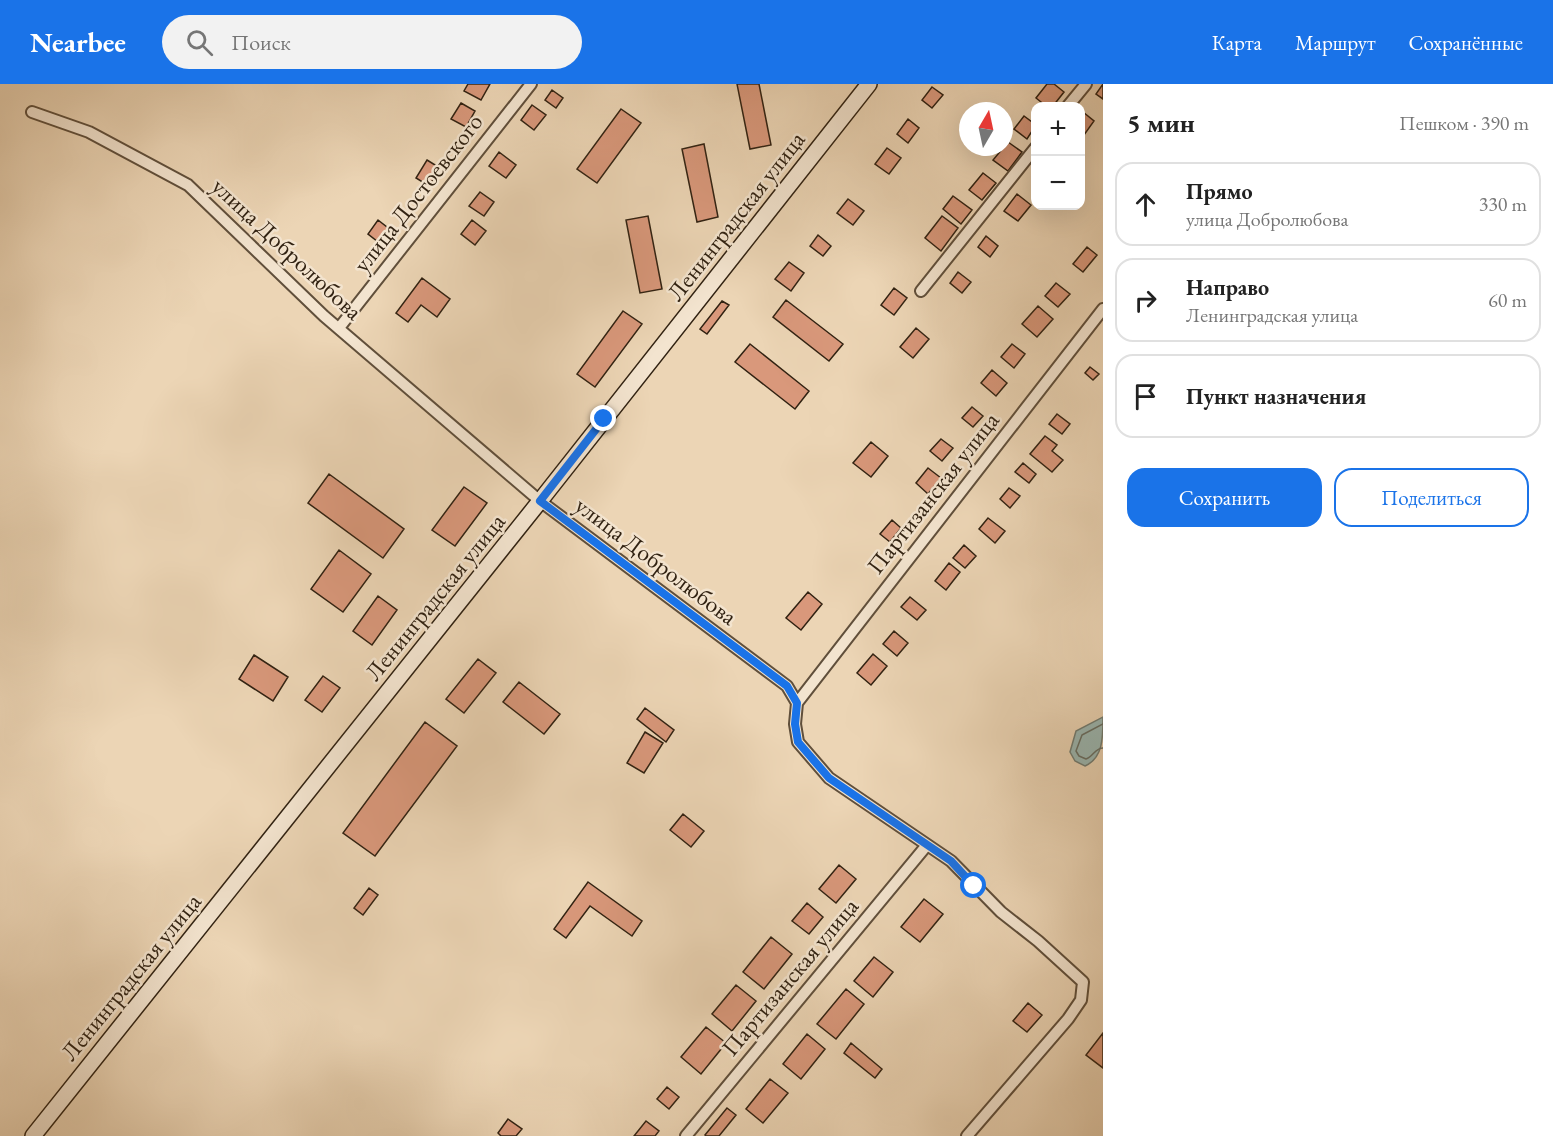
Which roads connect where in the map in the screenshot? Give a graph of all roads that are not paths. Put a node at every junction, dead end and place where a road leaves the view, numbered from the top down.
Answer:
1 (531, 84) edge
2 (868, 84) edge
3 (1086, 84) edge
4 (1071, 102) edge
5 (32, 112) dead end
6 (1031, 152) edge
7 (921, 291) dead end
8 (1103, 309) edge
9 (339, 328) junction
10 (540, 501) junction
11 (797, 703) junction
12 (927, 845) junction
13 (33, 1136) edge
14 (686, 1136) edge
15 (967, 1136) edge

1 - 9 street, улица Достоевского
2 - 10 street, Ленинградская улица
3 - 4 street
5 - 9 street, улица Добролюбова
6 - 7 street
8 - 11 street, Партизанская улица
9 - 10 street, улица Добролюбова
10 - 11 street, улица Добролюбова
10 - 13 street, Ленинградская улица
11 - 12 street
12 - 14 street, Партизанская улица
12 - 15 street

